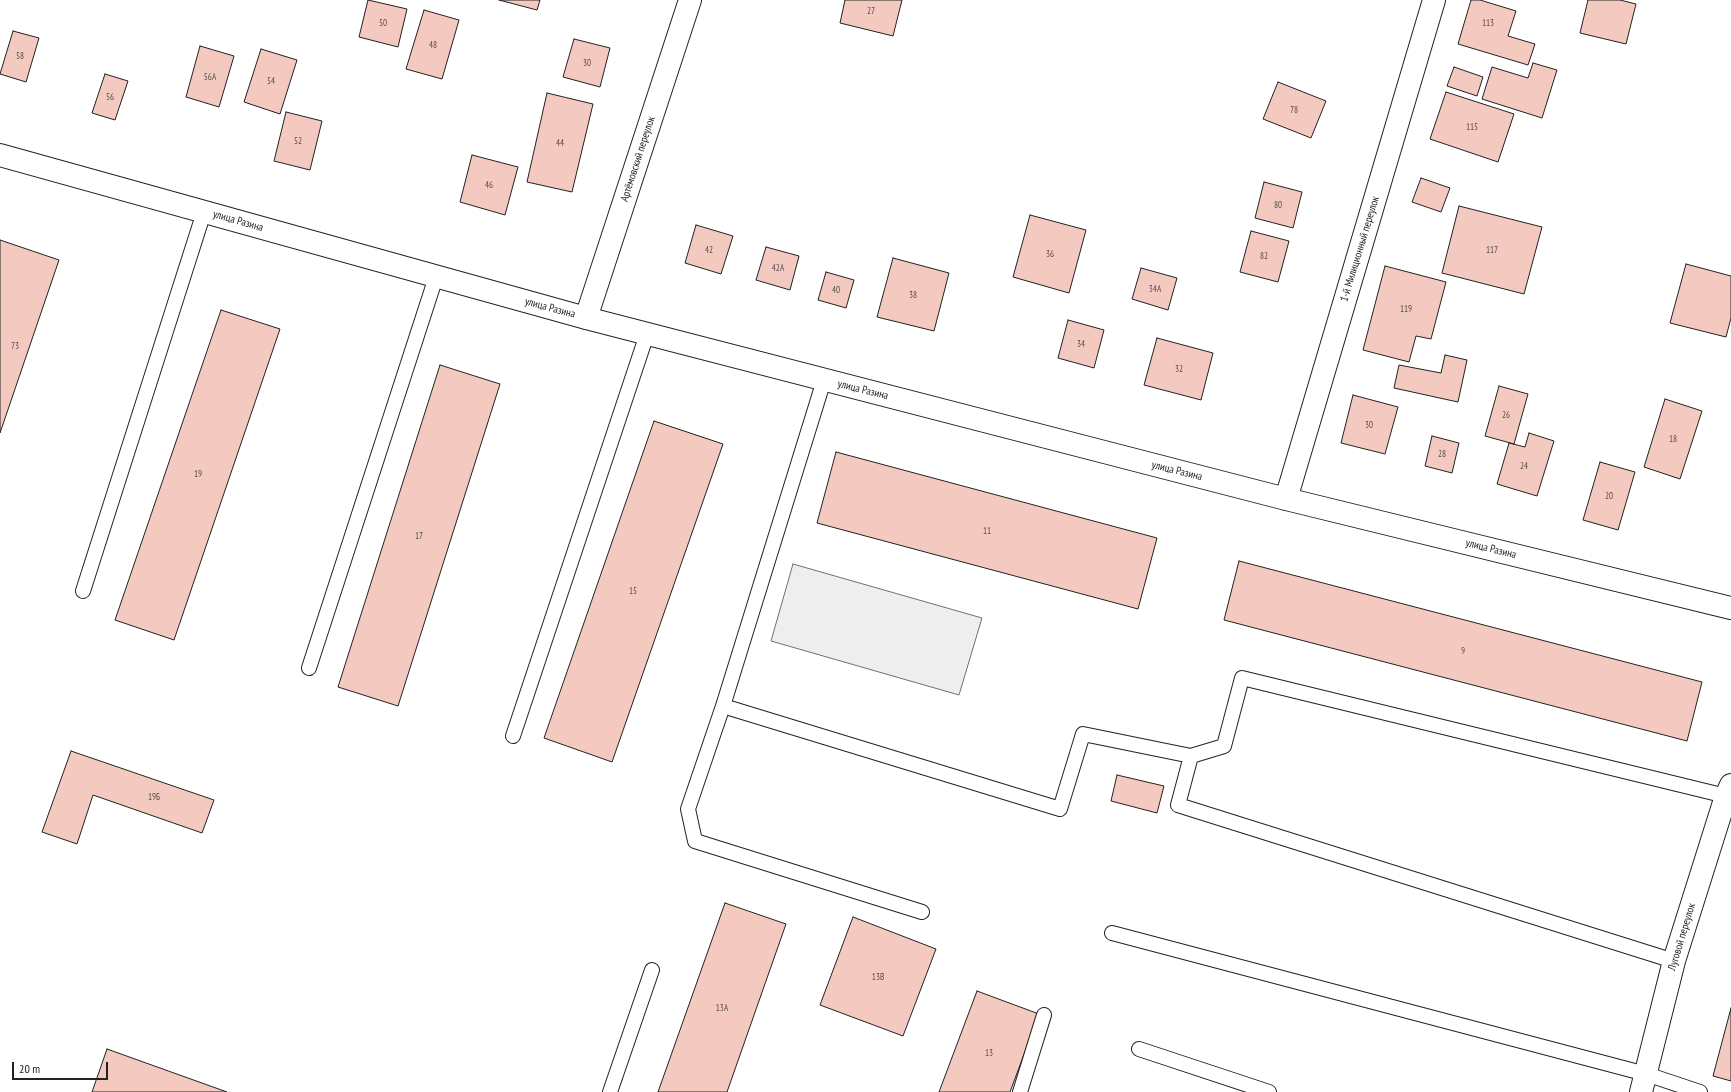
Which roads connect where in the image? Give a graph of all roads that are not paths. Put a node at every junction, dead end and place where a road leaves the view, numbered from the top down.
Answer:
1 (690, 0) edge
2 (1434, 0) edge
3 (0, 155) edge
4 (204, 212) junction
5 (436, 276) junction
6 (586, 318) junction
7 (647, 334) junction
8 (824, 380) junction
9 (1286, 499) junction
10 (83, 591) dead end
11 (1731, 608) edge
12 (309, 668) dead end
13 (723, 706) junction
14 (513, 736) dead end
15 (1191, 756) junction
16 (1728, 790) edge
17 (922, 912) dead end
18 (1112, 933) dead end
19 (1674, 961) junction
20 (652, 970) dead end
21 (1044, 1014) dead end
22 (1139, 1049) dead end
23 (1643, 1083) edge
24 (610, 1092) edge
25 (1020, 1092) edge
26 (1269, 1092) edge
27 (1700, 1092) edge

1 - 6 street, Артёмовский переулок
2 - 9 street, 1-й Милиционный переулок
3 - 4 street, улица Разина
4 - 5 street, улица Разина
4 - 10 lane
5 - 6 street, улица Разина
5 - 12 lane
6 - 7 street, улица Разина
7 - 8 street, улица Разина
7 - 14 lane
8 - 9 street, улица Разина
8 - 13 lane
9 - 11 street, улица Разина
13 - 15 lane
13 - 17 lane
15 - 16 lane
15 - 19 lane
16 - 19 street, Луговой переулок
18 - 23 lane
19 - 23 street, Луговой переулок
20 - 24 lane
21 - 25 lane
22 - 26 lane
23 - 27 lane

